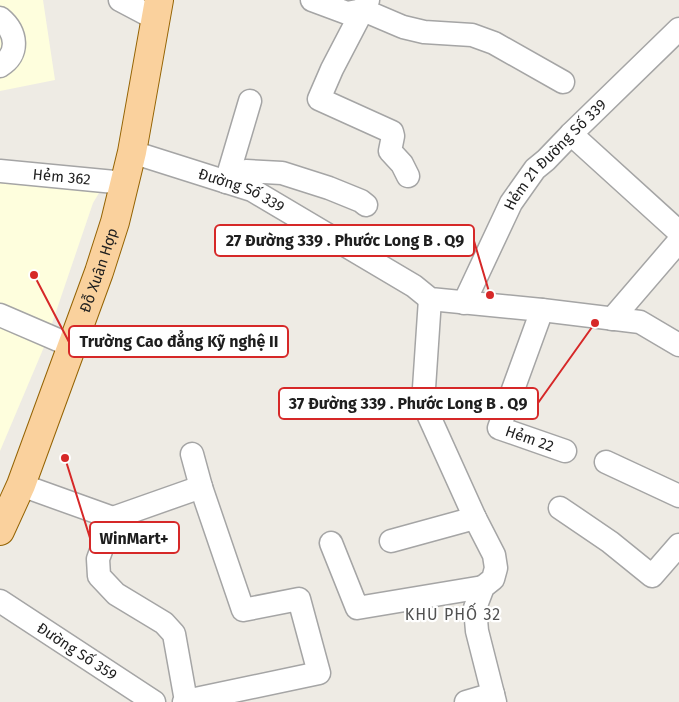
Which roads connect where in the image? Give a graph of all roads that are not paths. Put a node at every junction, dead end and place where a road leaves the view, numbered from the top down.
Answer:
1 (120, 0) edge
2 (312, 0) edge
3 (366, 5) edge
4 (158, 9) edge
5 (0, 18) edge
6 (679, 30) edge
7 (0, 66) edge
8 (563, 82) dead end
9 (250, 101) dead end
10 (571, 134) junction
11 (132, 152) junction
12 (0, 171) edge
13 (408, 176) dead end
14 (227, 178) junction
15 (126, 183) junction
16 (366, 205) dead end
17 (679, 232) edge
18 (679, 241) edge
19 (430, 299) junction
20 (464, 303) junction
21 (542, 310) junction
22 (0, 315) edge
23 (612, 319) junction
24 (679, 345) edge
25 (72, 346) junction
26 (565, 451) dead end
27 (192, 454) dead end
28 (606, 462) dead end
29 (21, 484) junction
30 (201, 487) junction
31 (679, 496) edge
32 (560, 508) dead end
33 (113, 518) junction
34 (476, 518) junction
35 (0, 531) edge
36 (391, 541) dead end
37 (332, 543) dead end
38 (679, 545) edge
39 (483, 587) junction
40 (0, 601) edge
41 (180, 669) junction
42 (494, 698) edge
43 (153, 702) edge
44 (185, 702) edge
45 (466, 702) edge

1 - 4 street
2 - 3 street
3 - 8 street
3 - 13 street
4 - 11 main road, Đỗ Xuân Hợp
5 - 7 street
6 - 10 street, Hẻm 21 Đường Số 339
9 - 14 street
10 - 17 street
10 - 20 street, Hẻm 21 Đường Số 339
11 - 14 street, Đường Số 339
11 - 15 main road, Đỗ Xuân Hợp
12 - 15 street, Hẻm 362
14 - 16 street
14 - 19 street, Đường Số 339
15 - 25 main road, Đỗ Xuân Hợp
18 - 23 street
19 - 20 street
19 - 34 street
20 - 21 street
21 - 23 street
21 - 26 street, Hẻm 22
22 - 25 street
23 - 24 street
25 - 29 main road, Đỗ Xuân Hợp
27 - 30 street
28 - 31 street
29 - 33 street
29 - 35 main road, Đỗ Xuân Hợp
30 - 33 street
30 - 44 street
32 - 38 street
33 - 41 street
34 - 36 street
34 - 39 street
37 - 39 street
39 - 42 street
40 - 43 street, Đường Số 359
41 - 43 street
41 - 44 street
42 - 45 street

